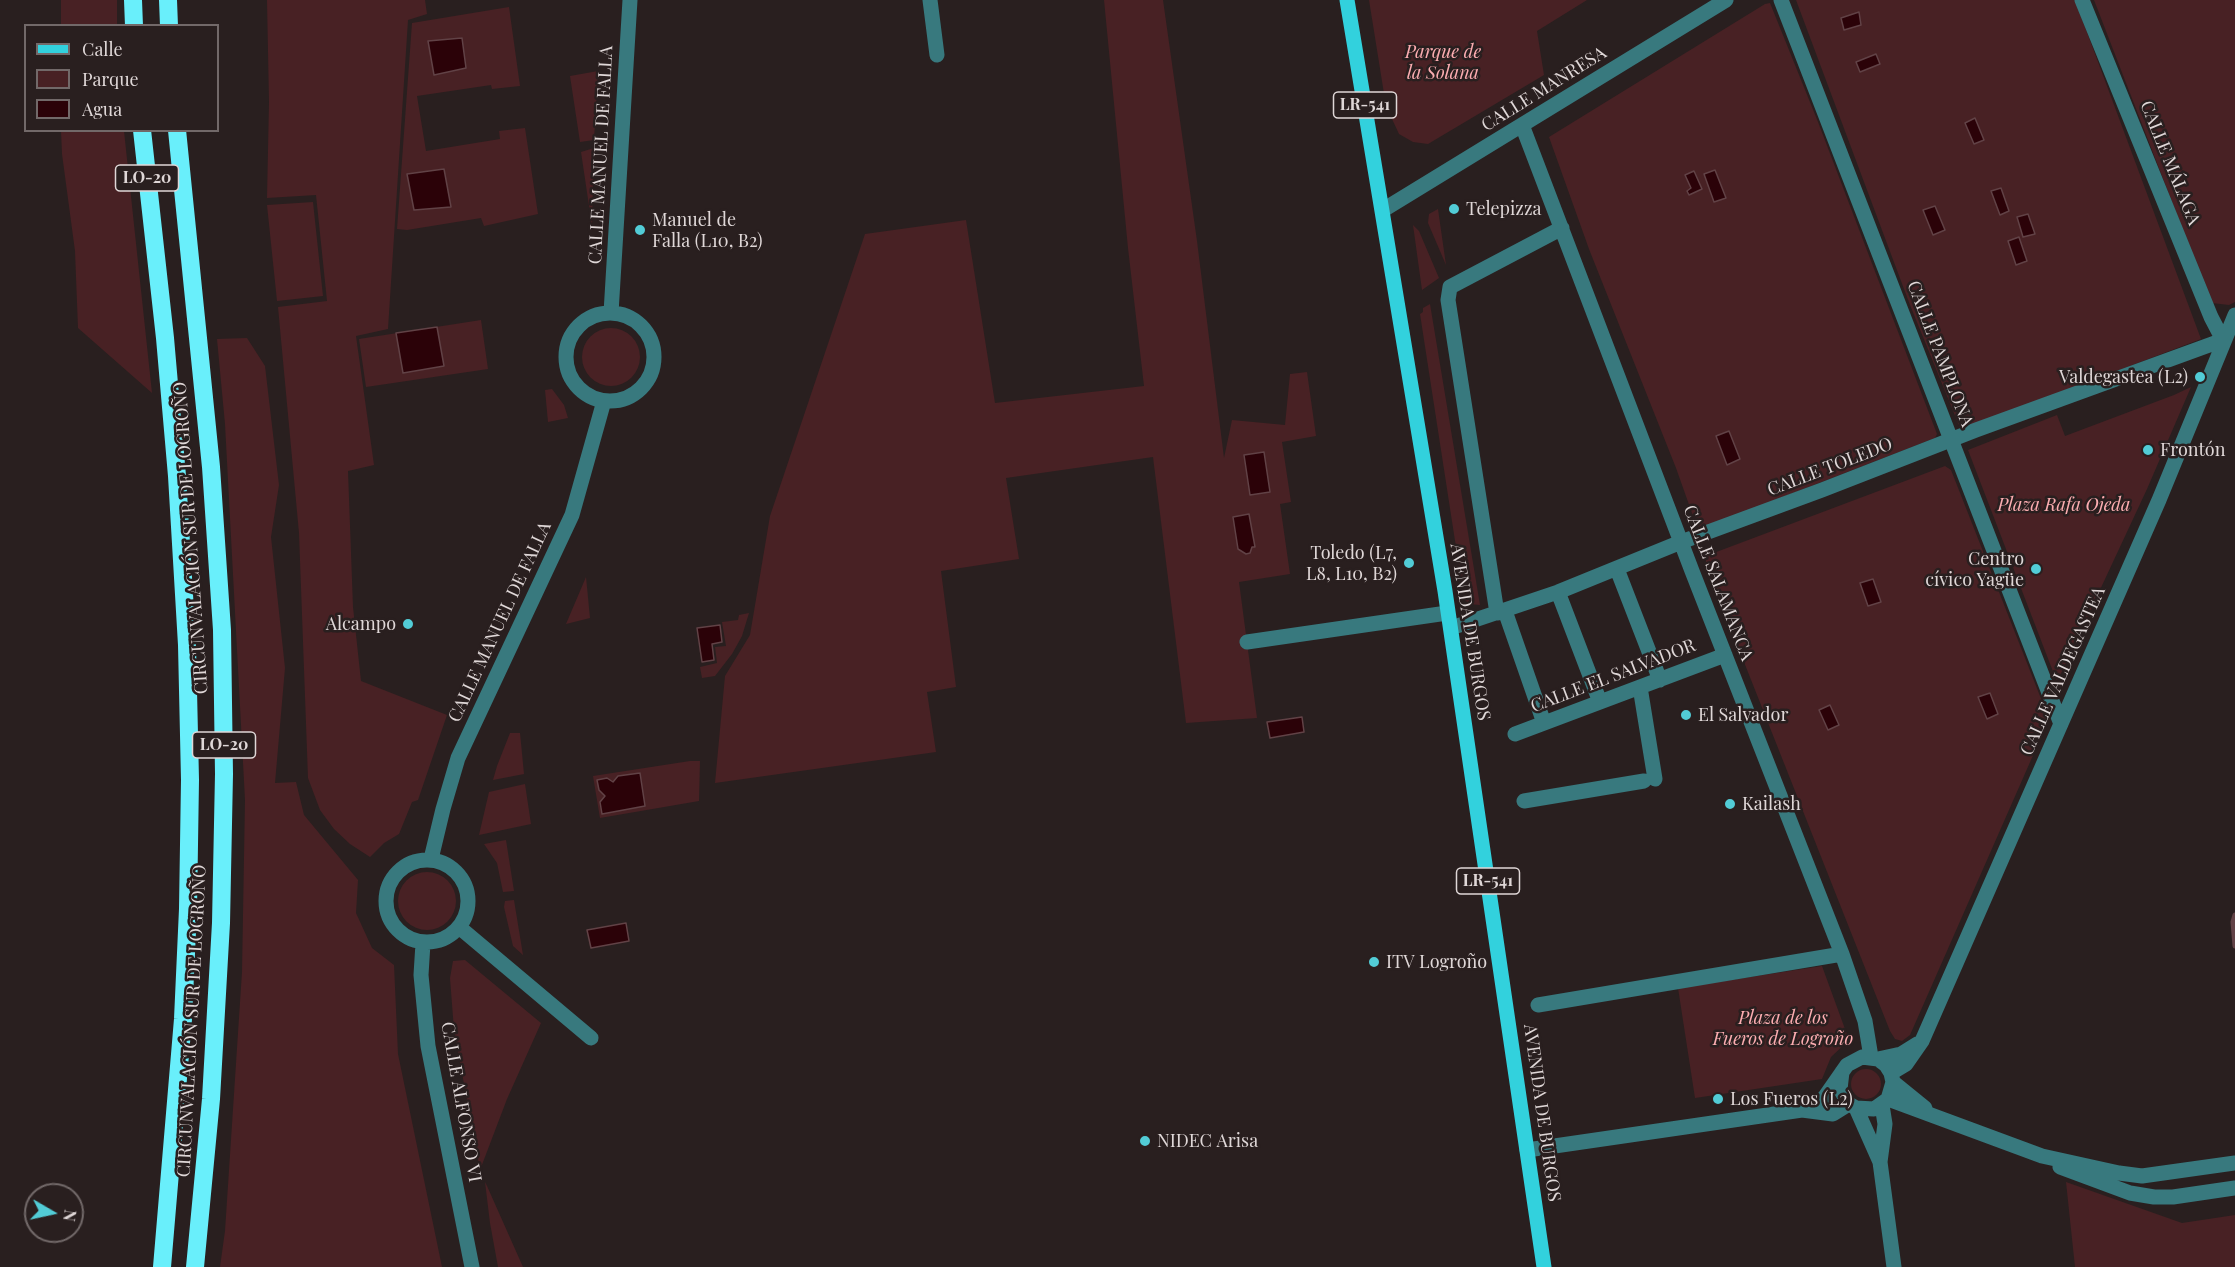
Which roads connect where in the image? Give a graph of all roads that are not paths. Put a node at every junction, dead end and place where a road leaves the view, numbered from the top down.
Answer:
1 (133, 0) edge
2 (168, 0) edge
3 (630, 0) edge
4 (930, 0) edge
5 (1726, 0) edge
6 (1781, 0) edge
7 (2082, 0) edge
8 (1346, 2) edge
9 (134, 24) edge
10 (169, 24) edge
11 (937, 55) dead end
12 (1522, 125) junction
13 (142, 132) edge
14 (177, 132) edge
15 (1383, 210) junction
16 (1562, 228) junction
17 (611, 313) junction
18 (2235, 315) edge
19 (2223, 340) junction
20 (604, 401) junction
21 (1952, 440) junction
22 (1681, 542) junction
23 (1617, 569) junction
24 (1558, 592) junction
25 (1501, 612) junction
26 (1449, 621) junction
27 (1247, 642) dead end
28 (1725, 655) junction
29 (1660, 680) junction
30 (1640, 687) junction
31 (1600, 702) junction
32 (1544, 723) junction
33 (2061, 724) junction
34 (1515, 734) dead end
35 (1524, 801) dead end
36 (432, 859) junction
37 (459, 927) junction
38 (423, 943) junction
39 (1842, 954) junction
40 (1538, 1005) dead end
41 (591, 1038) dead end
42 (1923, 1041) junction
43 (1874, 1058) junction
44 (1842, 1072) junction
45 (1892, 1078) junction
46 (1885, 1102) junction
47 (1853, 1106) junction
48 (1802, 1110) junction
49 (1935, 1116) junction
50 (1527, 1150) junction
51 (2042, 1156) junction
52 (1880, 1162) junction
53 (2235, 1163) edge
54 (2235, 1188) edge
55 (199, 1233) junction
56 (162, 1267) edge
57 (195, 1267) edge
58 (200, 1267) edge
59 (472, 1267) edge
60 (1544, 1267) edge
61 (1894, 1267) edge

1 - 9 highway
2 - 10 highway
3 - 17 street, CALLE MANUEL DE FALLA
4 - 11 street
5 - 12 street, CALLE MANRESA
6 - 21 street, CALLE PAMPLONA
7 - 19 street, CALLE MÁLAGA
8 - 15 main road, AVENIDA DE BURGOS / LR-541
12 - 15 street, CALLE MANRESA
12 - 16 street, CALLE SALAMANCA
13 - 56 highway, CIRCUNVALACIÓN SUR DE LOGROÑO / LO-20
14 - 55 highway, CIRCUNVALACIÓN SUR DE LOGROÑO / LO-20
15 - 26 main road, AVENIDA DE BURGOS / LR-541
16 - 22 street, CALLE SALAMANCA
16 - 25 street
17 - 20 street
17 - 20 street
18 - 19 street, CALLE VALDEGASTEA
19 - 21 street, CALLE TOLEDO
19 - 33 street, CALLE VALDEGASTEA
20 - 36 street, CALLE MANUEL DE FALLA
21 - 22 street, CALLE TOLEDO
21 - 33 street, CALLE PAMPLONA
22 - 23 street, CALLE TOLEDO
22 - 28 street, CALLE SALAMANCA
23 - 24 street, CALLE TOLEDO
23 - 29 street
24 - 25 street, CALLE TOLEDO
24 - 31 street
25 - 26 street, CALLE TOLEDO
25 - 32 street
26 - 27 street, CALLE TOLEDO
26 - 50 main road, AVENIDA DE BURGOS / LR-541
28 - 29 street, CALLE EL SALVADOR
28 - 39 street, CALLE SALAMANCA
29 - 30 street, CALLE EL SALVADOR
30 - 31 street, CALLE EL SALVADOR
30 - 35 street
31 - 32 street, CALLE EL SALVADOR
32 - 34 street, CALLE EL SALVADOR
33 - 42 street, CALLE VALDEGASTEA
36 - 37 street
36 - 38 street
37 - 38 street
37 - 41 street
38 - 59 street, CALLE ALFONSO VI
39 - 40 street
39 - 43 street, CALLE SALAMANCA
42 - 43 street
42 - 45 street, CALLE VALDEGASTEA
43 - 44 street
43 - 45 street
44 - 47 street
44 - 48 street
45 - 46 street
45 - 49 street
46 - 47 street
46 - 49 street
46 - 52 street
47 - 48 street
47 - 52 street
48 - 50 street
49 - 51 street
50 - 60 main road, AVENIDA DE BURGOS / LR-541
51 - 53 street
51 - 54 street
52 - 61 street
55 - 57 highway, CIRCUNVALACIÓN SUR DE LOGROÑO / LO-20
55 - 58 highway

